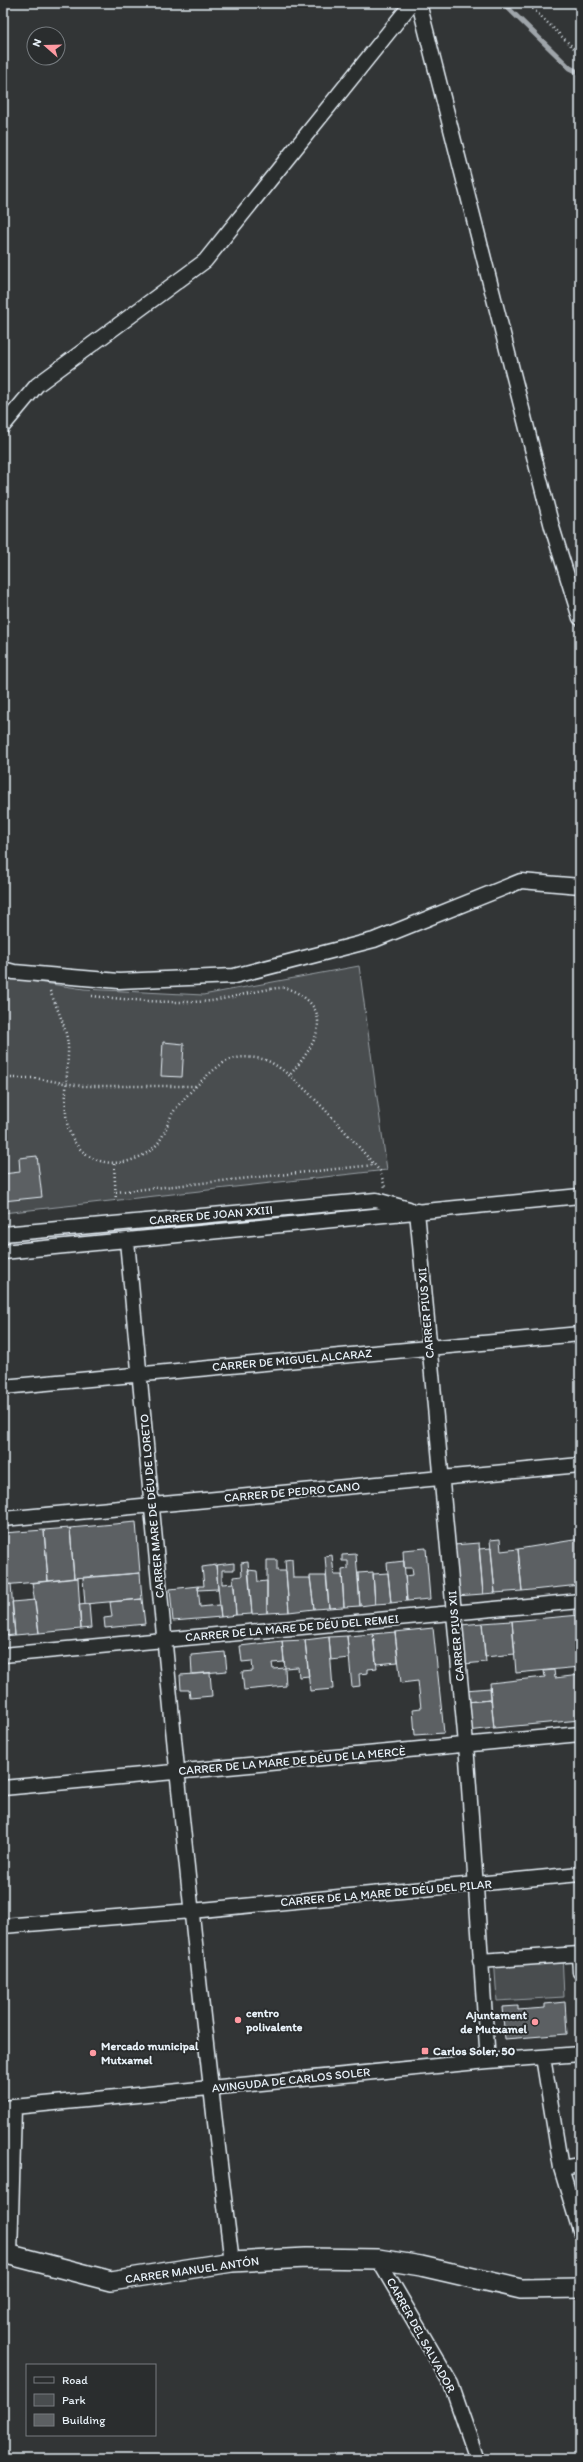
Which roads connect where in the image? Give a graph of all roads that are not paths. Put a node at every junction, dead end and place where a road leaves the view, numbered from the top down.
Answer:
1 (412, 3) edge
2 (419, 3) edge
3 (3, 426) edge
4 (580, 618) edge
5 (580, 886) edge
6 (3, 969) edge
7 (580, 1196) edge
8 (417, 1211) junction
9 (3, 1234) edge
10 (128, 1241) junction
11 (3, 1252) edge
12 (580, 1334) edge
13 (429, 1348) junction
14 (140, 1374) junction
15 (3, 1387) edge
16 (580, 1465) edge
17 (441, 1478) junction
18 (152, 1506) junction
19 (3, 1519) edge
20 (580, 1601) edge
21 (454, 1613) junction
22 (164, 1640) junction
23 (3, 1655) edge
24 (580, 1734) edge
25 (466, 1744) junction
26 (176, 1771) junction
27 (3, 1788) edge
28 (580, 1874) edge
29 (474, 1885) junction
30 (191, 1911) junction
31 (3, 1926) edge
32 (579, 1954) edge
33 (480, 1961) junction
34 (580, 1972) edge
35 (580, 2054) edge
36 (543, 2057) junction
37 (488, 2061) junction
38 (210, 2088) junction
39 (8, 2107) edge
40 (580, 2165) edge
41 (561, 2168) junction
42 (580, 2231) edge
43 (6, 2254) edge
44 (378, 2259) junction
45 (232, 2262) junction
46 (580, 2288) edge
47 (477, 2459) edge

1 - 3 street
2 - 4 street
5 - 6 street
7 - 8 street, CARRER DE JOAN XXIII
8 - 9 street, CARRER DE JOAN XXIII
8 - 10 street, CARRER DE JOAN XXIII
8 - 13 street, CARRER PIUS XII
10 - 11 street, CARRER DE JOAN XXIII
10 - 14 street, CARRER MARE DE DÉU DE LORETO
12 - 13 street, CARRER DE MIGUEL ALCARAZ
13 - 14 street, CARRER DE MIGUEL ALCARAZ
13 - 17 street, CARRER PIUS XII
14 - 15 street, CARRER DE MIGUEL ALCARAZ
14 - 18 street, CARRER MARE DE DÉU DE LORETO
16 - 17 street, CARRER DE PEDRO CANO
17 - 18 street, CARRER DE PEDRO CANO
17 - 21 street, CARRER PIUS XII
18 - 19 street, CARRER DE PEDRO CANO
18 - 22 street, CARRER MARE DE DÉU DE LORETO
20 - 21 street, CARRER DE LA MARE DE DÉU DEL REMEI
21 - 22 street, CARRER DE LA MARE DE DÉU DEL REMEI
21 - 25 street, CARRER PIUS XII
22 - 23 street, CARRER DE LA MARE DE DÉU DEL REMEI
22 - 26 street, CARRER MARE DE DÉU DE LORETO
24 - 25 street, CARRER DE LA MARE DE DÉU DE LA MERCÈ
25 - 26 street, CARRER DE LA MARE DE DÉU DE LA MERCÈ
25 - 29 street, CARRER PIUS XII
26 - 27 street, CARRER DE LA MARE DE DÉU DE LA MERCÈ
26 - 30 street, CARRER MARE DE DÉU DE LORETO
28 - 29 street, CARRER DE LA MARE DE DÉU DEL PILAR
29 - 30 street, CARRER DE LA MARE DE DÉU DEL PILAR
29 - 33 street, CARRER PIUS XII
30 - 31 street, CARRER DE LA MARE DE DÉU DEL PILAR
30 - 38 street, CARRER MARE DE DÉU DE LORETO
32 - 33 street
32 - 34 street
33 - 37 street, CARRER PIUS XII
35 - 36 street, AVINGUDA DE CARLOS SOLER
36 - 37 street, AVINGUDA DE CARLOS SOLER
36 - 41 street
37 - 38 street, AVINGUDA DE CARLOS SOLER
38 - 39 street, AVINGUDA DE CARLOS SOLER
38 - 45 street, CARRER MARE DE DÉU DE LORETO
39 - 43 street
40 - 41 street
41 - 42 street
43 - 45 street, CARRER MANUEL ANTÓN
44 - 45 street, CARRER MANUEL ANTÓN
44 - 46 street, CARRER MANUEL ANTÓN
44 - 47 street, CARRER DEL SALVADOR

